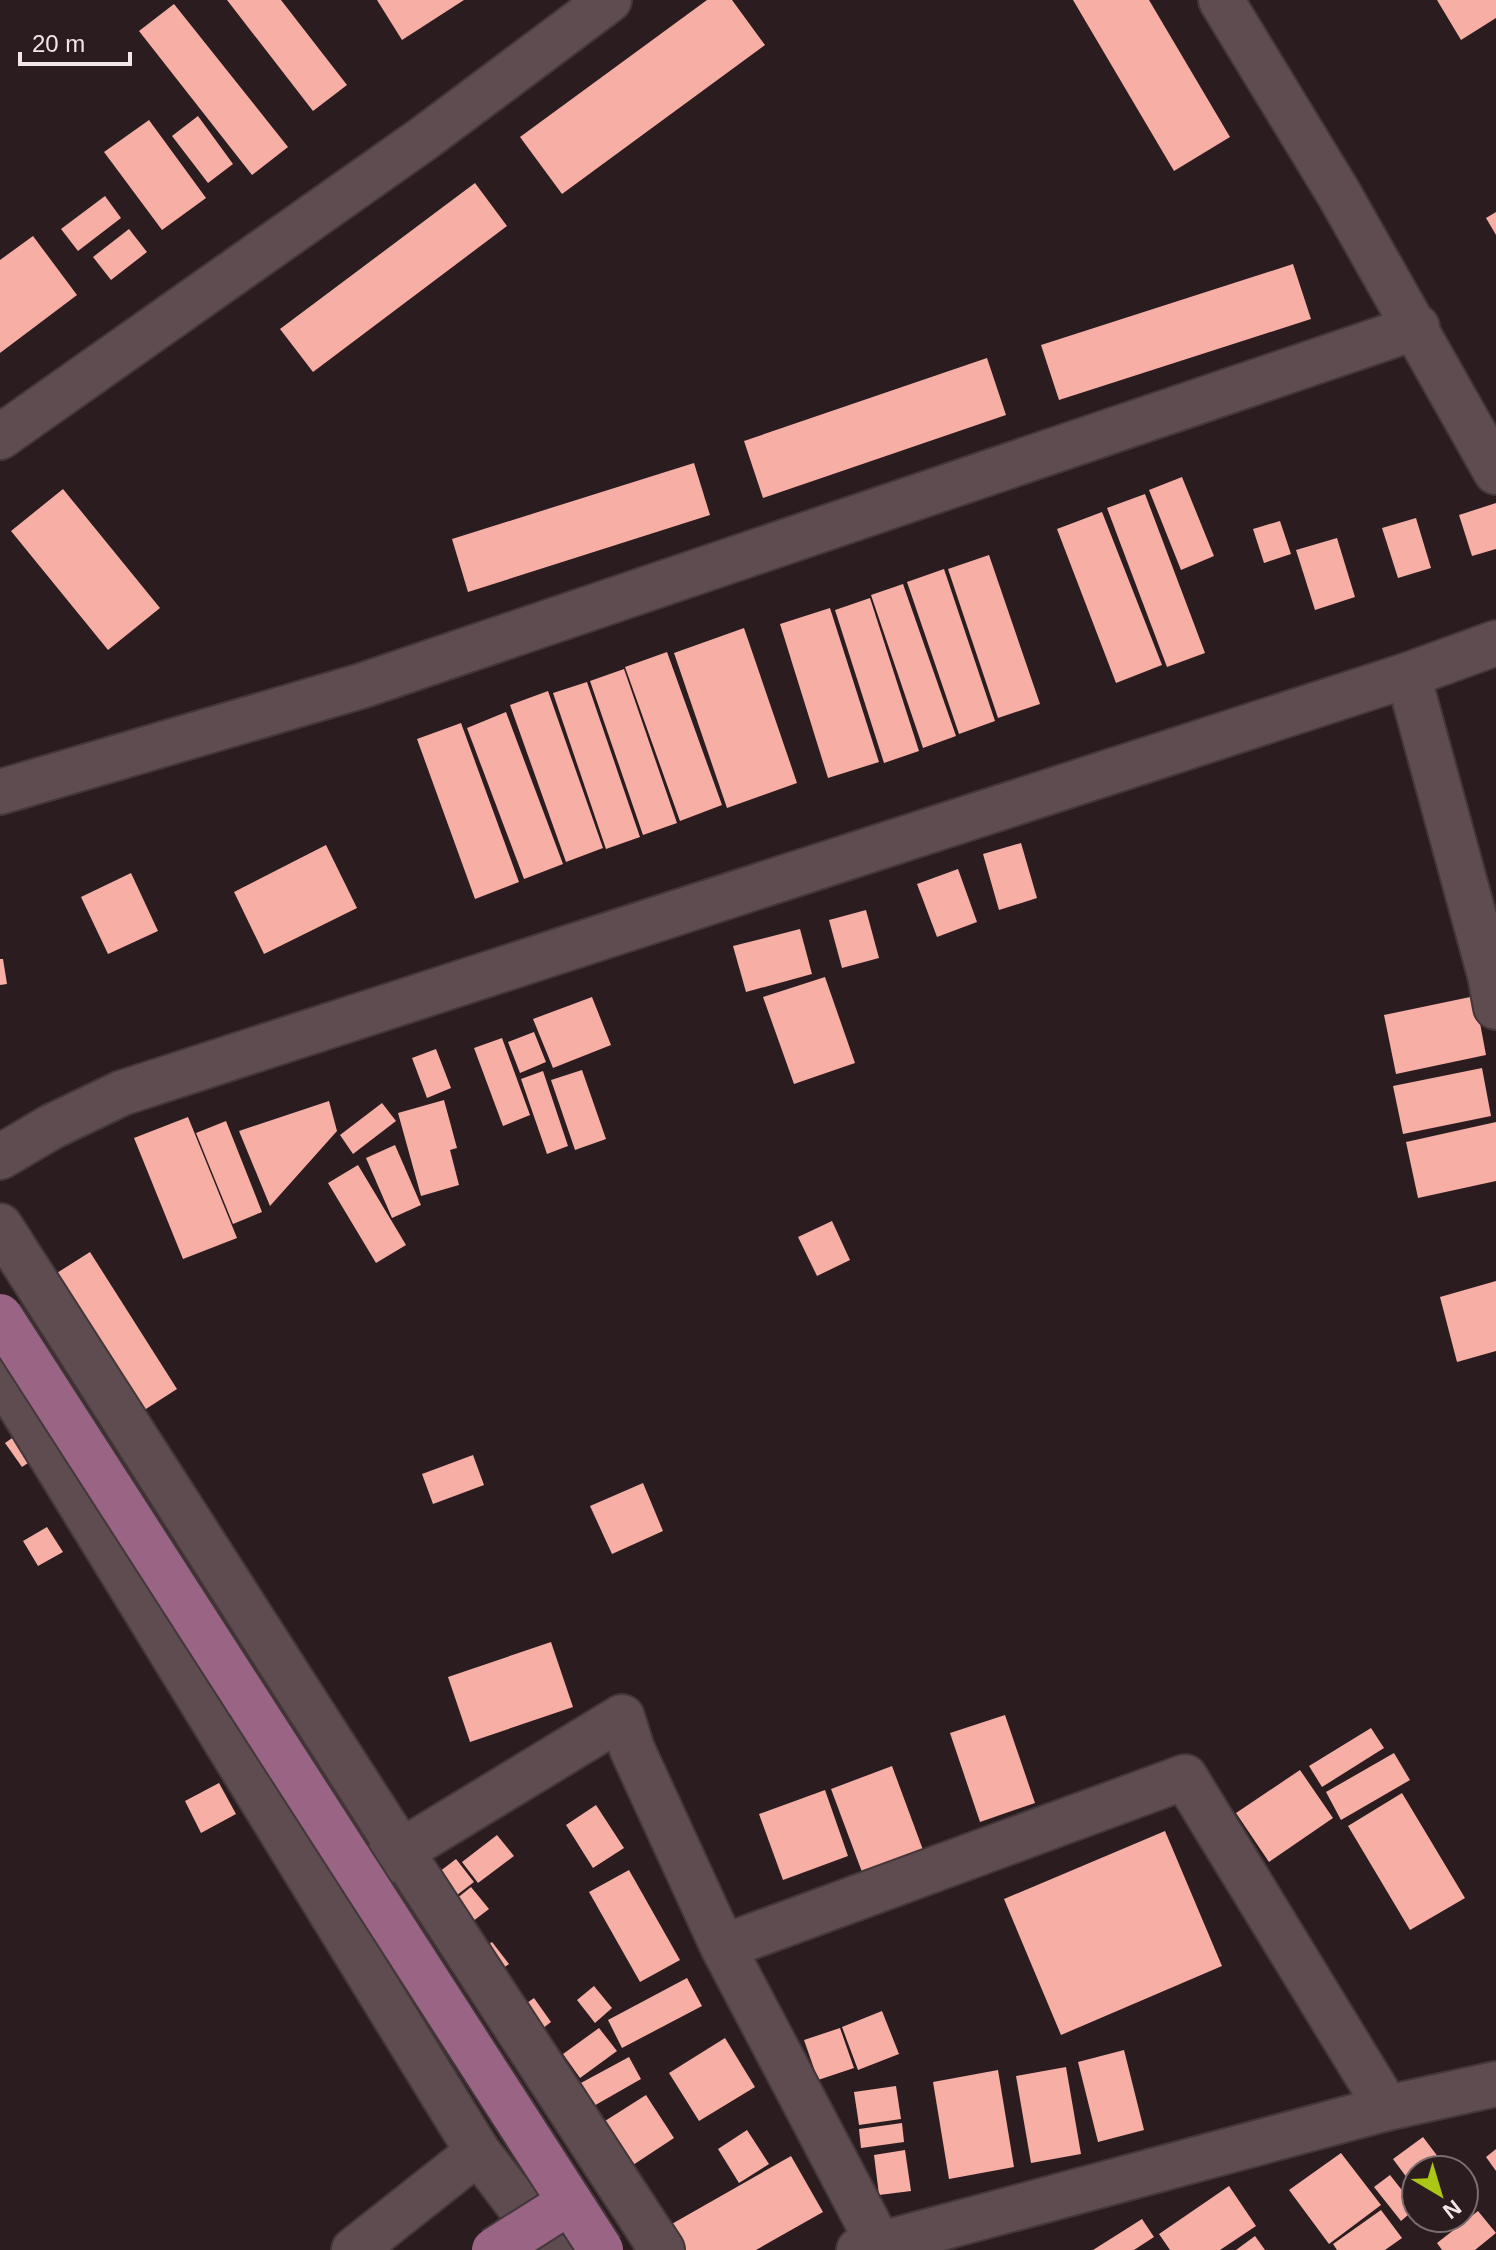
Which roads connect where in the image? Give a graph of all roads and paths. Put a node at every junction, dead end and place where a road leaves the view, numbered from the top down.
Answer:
1 (609, 0) edge
2 (1221, 0) edge
3 (1417, 327) junction
4 (0, 437) edge
5 (1496, 472) edge
6 (1496, 643) edge
7 (1408, 675) junction
8 (0, 792) edge
9 (1494, 985) edge
10 (0, 1157) edge
11 (0, 1226) edge
12 (0, 1316) edge
13 (0, 1373) edge
14 (401, 1851) junction
15 (323, 1901) junction
16 (723, 1947) junction
17 (1496, 2084) edge
18 (1387, 2108) junction
19 (478, 2152) junction
20 (570, 2202) junction
21 (869, 2247) edge
22 (354, 2250) edge
23 (494, 2250) edge
24 (553, 2250) edge
25 (601, 2250) edge
26 (662, 2250) edge

1 - 4 street
2 - 3 street
3 - 5 street
3 - 8 street
6 - 7 street
7 - 9 street
7 - 10 street
11 - 14 street
12 - 20 main road, bridge
13 - 15 street
14 - 15 street
14 - 16 street
14 - 26 street
15 - 19 street
16 - 18 street
16 - 21 street
17 - 18 street
18 - 21 street
19 - 22 street
19 - 24 street
20 - 23 main road, bridge
20 - 25 main road, bridge

